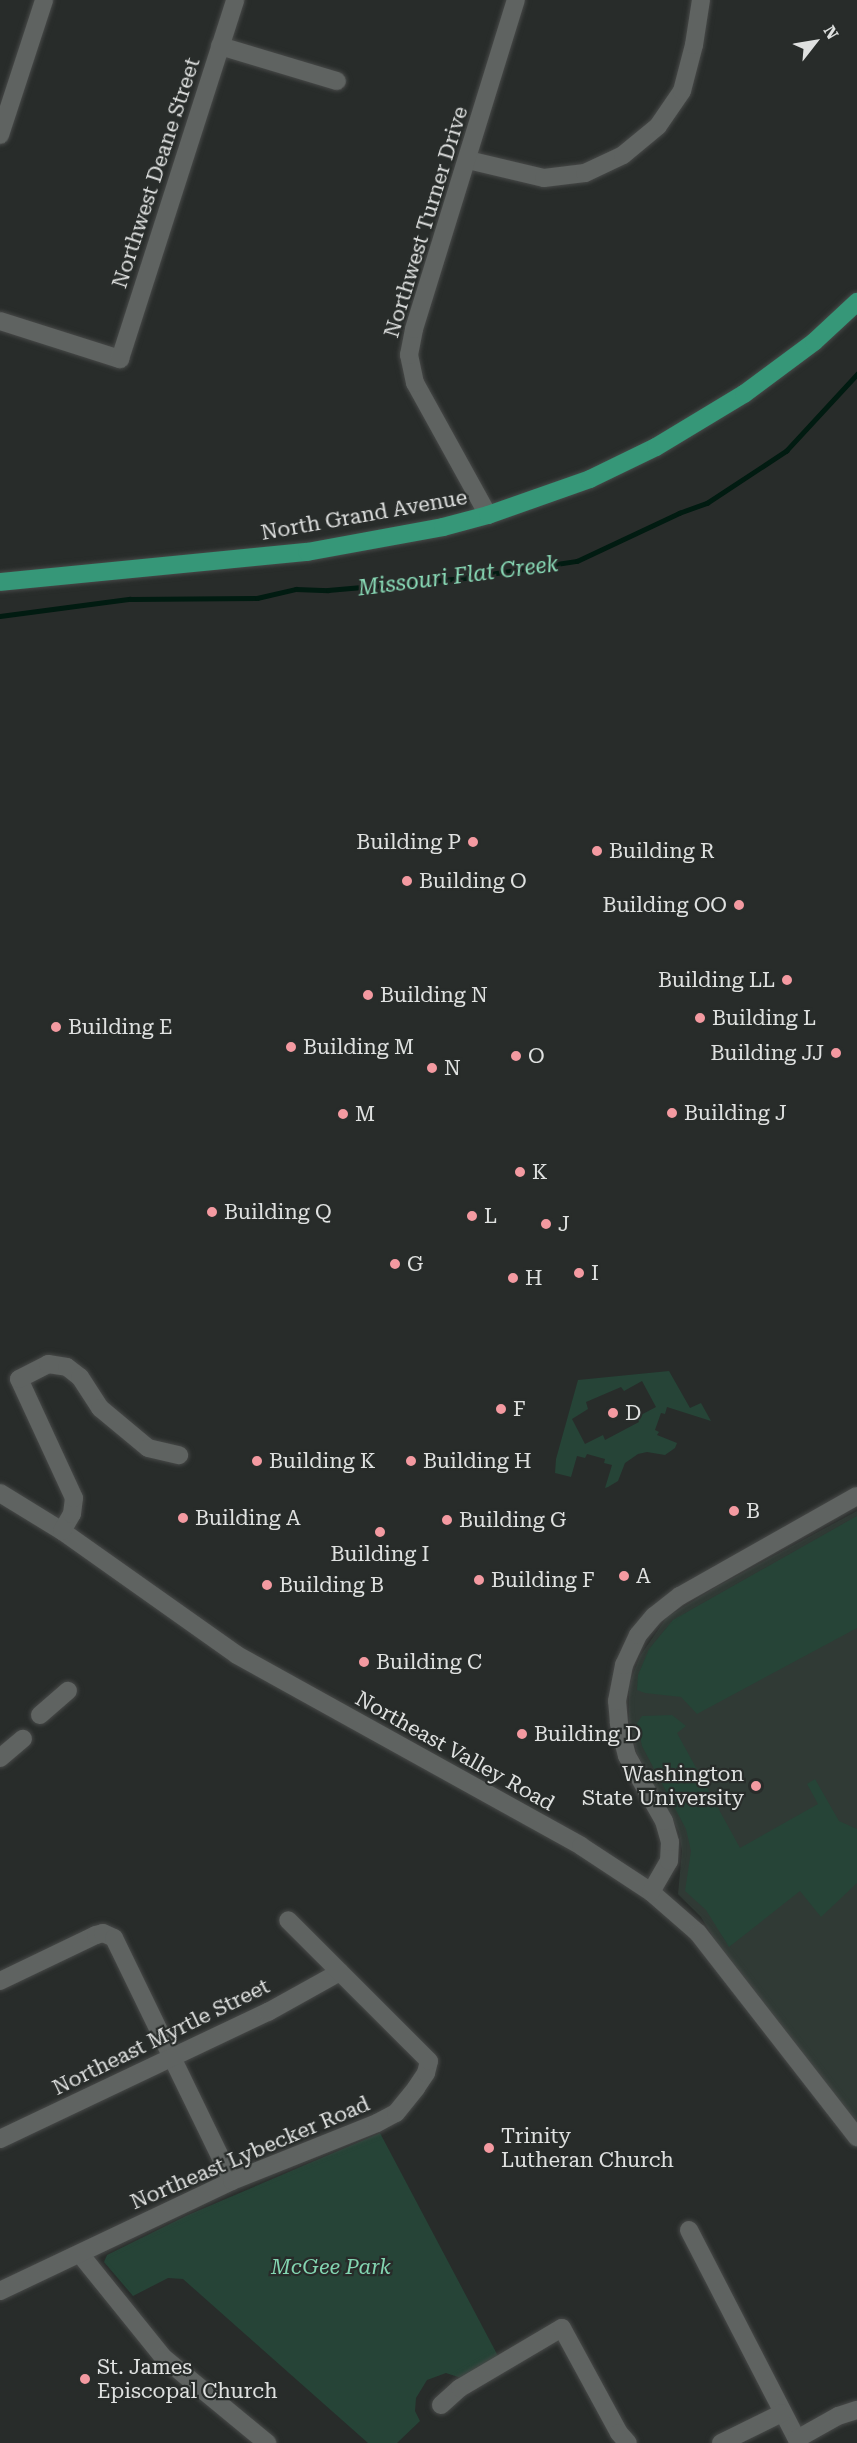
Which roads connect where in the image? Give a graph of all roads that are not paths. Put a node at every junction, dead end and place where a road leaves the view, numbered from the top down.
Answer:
1 (44, 0) edge
2 (236, 0) edge
3 (516, 0) edge
4 (701, 0) edge
5 (220, 46) junction
6 (337, 81) dead end
7 (0, 135) edge
8 (468, 160) junction
9 (857, 302) edge
10 (0, 321) edge
11 (488, 514) junction
12 (0, 582) edge
13 (179, 1455) dead end
14 (0, 1493) edge
15 (857, 1496) edge
16 (62, 1531) junction
17 (68, 1691) dead end
18 (40, 1715) dead end
19 (23, 1739) dead end
20 (0, 1758) edge
21 (651, 1892) junction
22 (288, 1920) dead end
23 (340, 1972) junction
24 (0, 1981) edge
25 (172, 2056) junction
26 (857, 2137) edge
27 (0, 2139) edge
28 (232, 2181) junction
29 (689, 2230) dead end
30 (80, 2254) junction
31 (0, 2291) edge
32 (441, 2405) dead end
33 (857, 2410) edge
34 (782, 2413) junction
35 (798, 2441) edge
36 (267, 2443) edge
37 (628, 2443) edge
38 (721, 2443) edge

1 - 7 street
2 - 5 street, Northwest Deane Street
3 - 8 street, Northwest Turner Drive
4 - 8 street
5 - 6 street
5 - 10 street, Northwest Deane Street
8 - 11 street, Northwest Turner Drive
9 - 11 main road, North Grand Avenue
11 - 12 main road, North Grand Avenue
13 - 16 street
14 - 16 street, Northeast Valley Road
15 - 21 street
16 - 21 street, Northeast Valley Road
17 - 18 street
19 - 20 street
21 - 26 street, Northeast Valley Road
22 - 23 street
23 - 25 street, Northeast Myrtle Street
23 - 28 street, Northeast Lybecker Road
24 - 25 street
25 - 27 street, Northeast Myrtle Street
25 - 28 street
28 - 30 street, Northeast Lybecker Road
29 - 34 street
30 - 31 street, Northeast Lybecker Road
30 - 36 street
32 - 37 street
33 - 35 street
34 - 35 street
34 - 38 street

